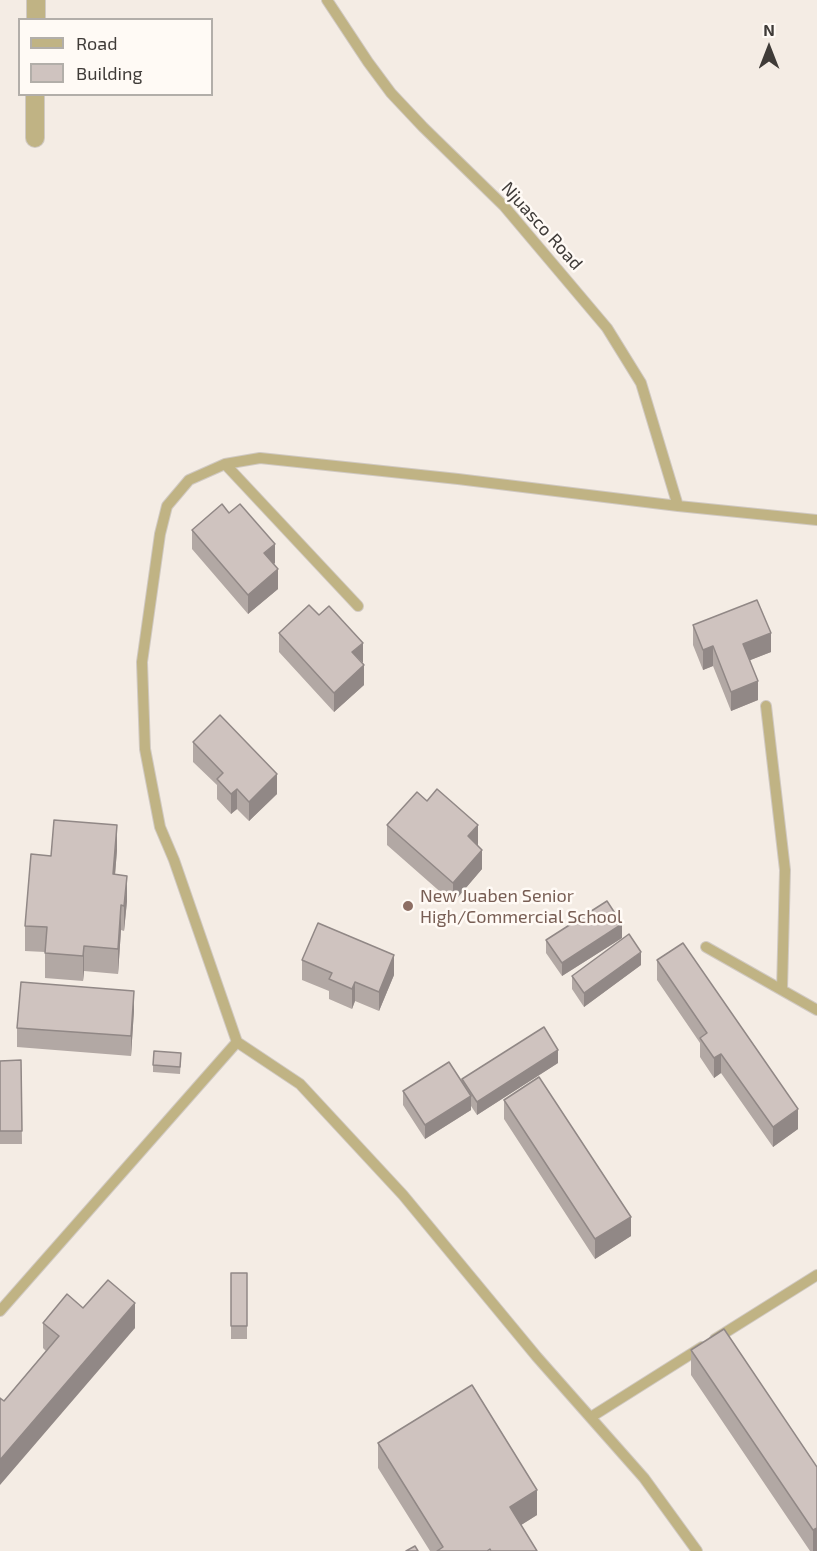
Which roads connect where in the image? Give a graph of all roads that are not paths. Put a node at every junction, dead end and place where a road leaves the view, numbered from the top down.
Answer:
1 (36, 0) edge
2 (327, 0) edge
3 (36, 18) edge
4 (35, 96) edge
5 (35, 138) dead end
6 (225, 464) junction
7 (678, 506) junction
8 (817, 520) edge
9 (358, 606) dead end
10 (766, 706) dead end
11 (706, 947) dead end
12 (782, 990) junction
13 (817, 1010) edge
14 (237, 1042) junction
15 (817, 1275) edge
16 (0, 1311) edge
17 (591, 1417) junction
18 (697, 1551) edge

1 - 3 street
2 - 7 lane, Njuasco Road
4 - 5 street
6 - 7 lane
6 - 9 lane
6 - 14 lane
7 - 8 lane
10 - 12 lane
11 - 12 lane
12 - 13 lane
14 - 16 lane
14 - 17 lane
15 - 17 lane
17 - 18 lane

